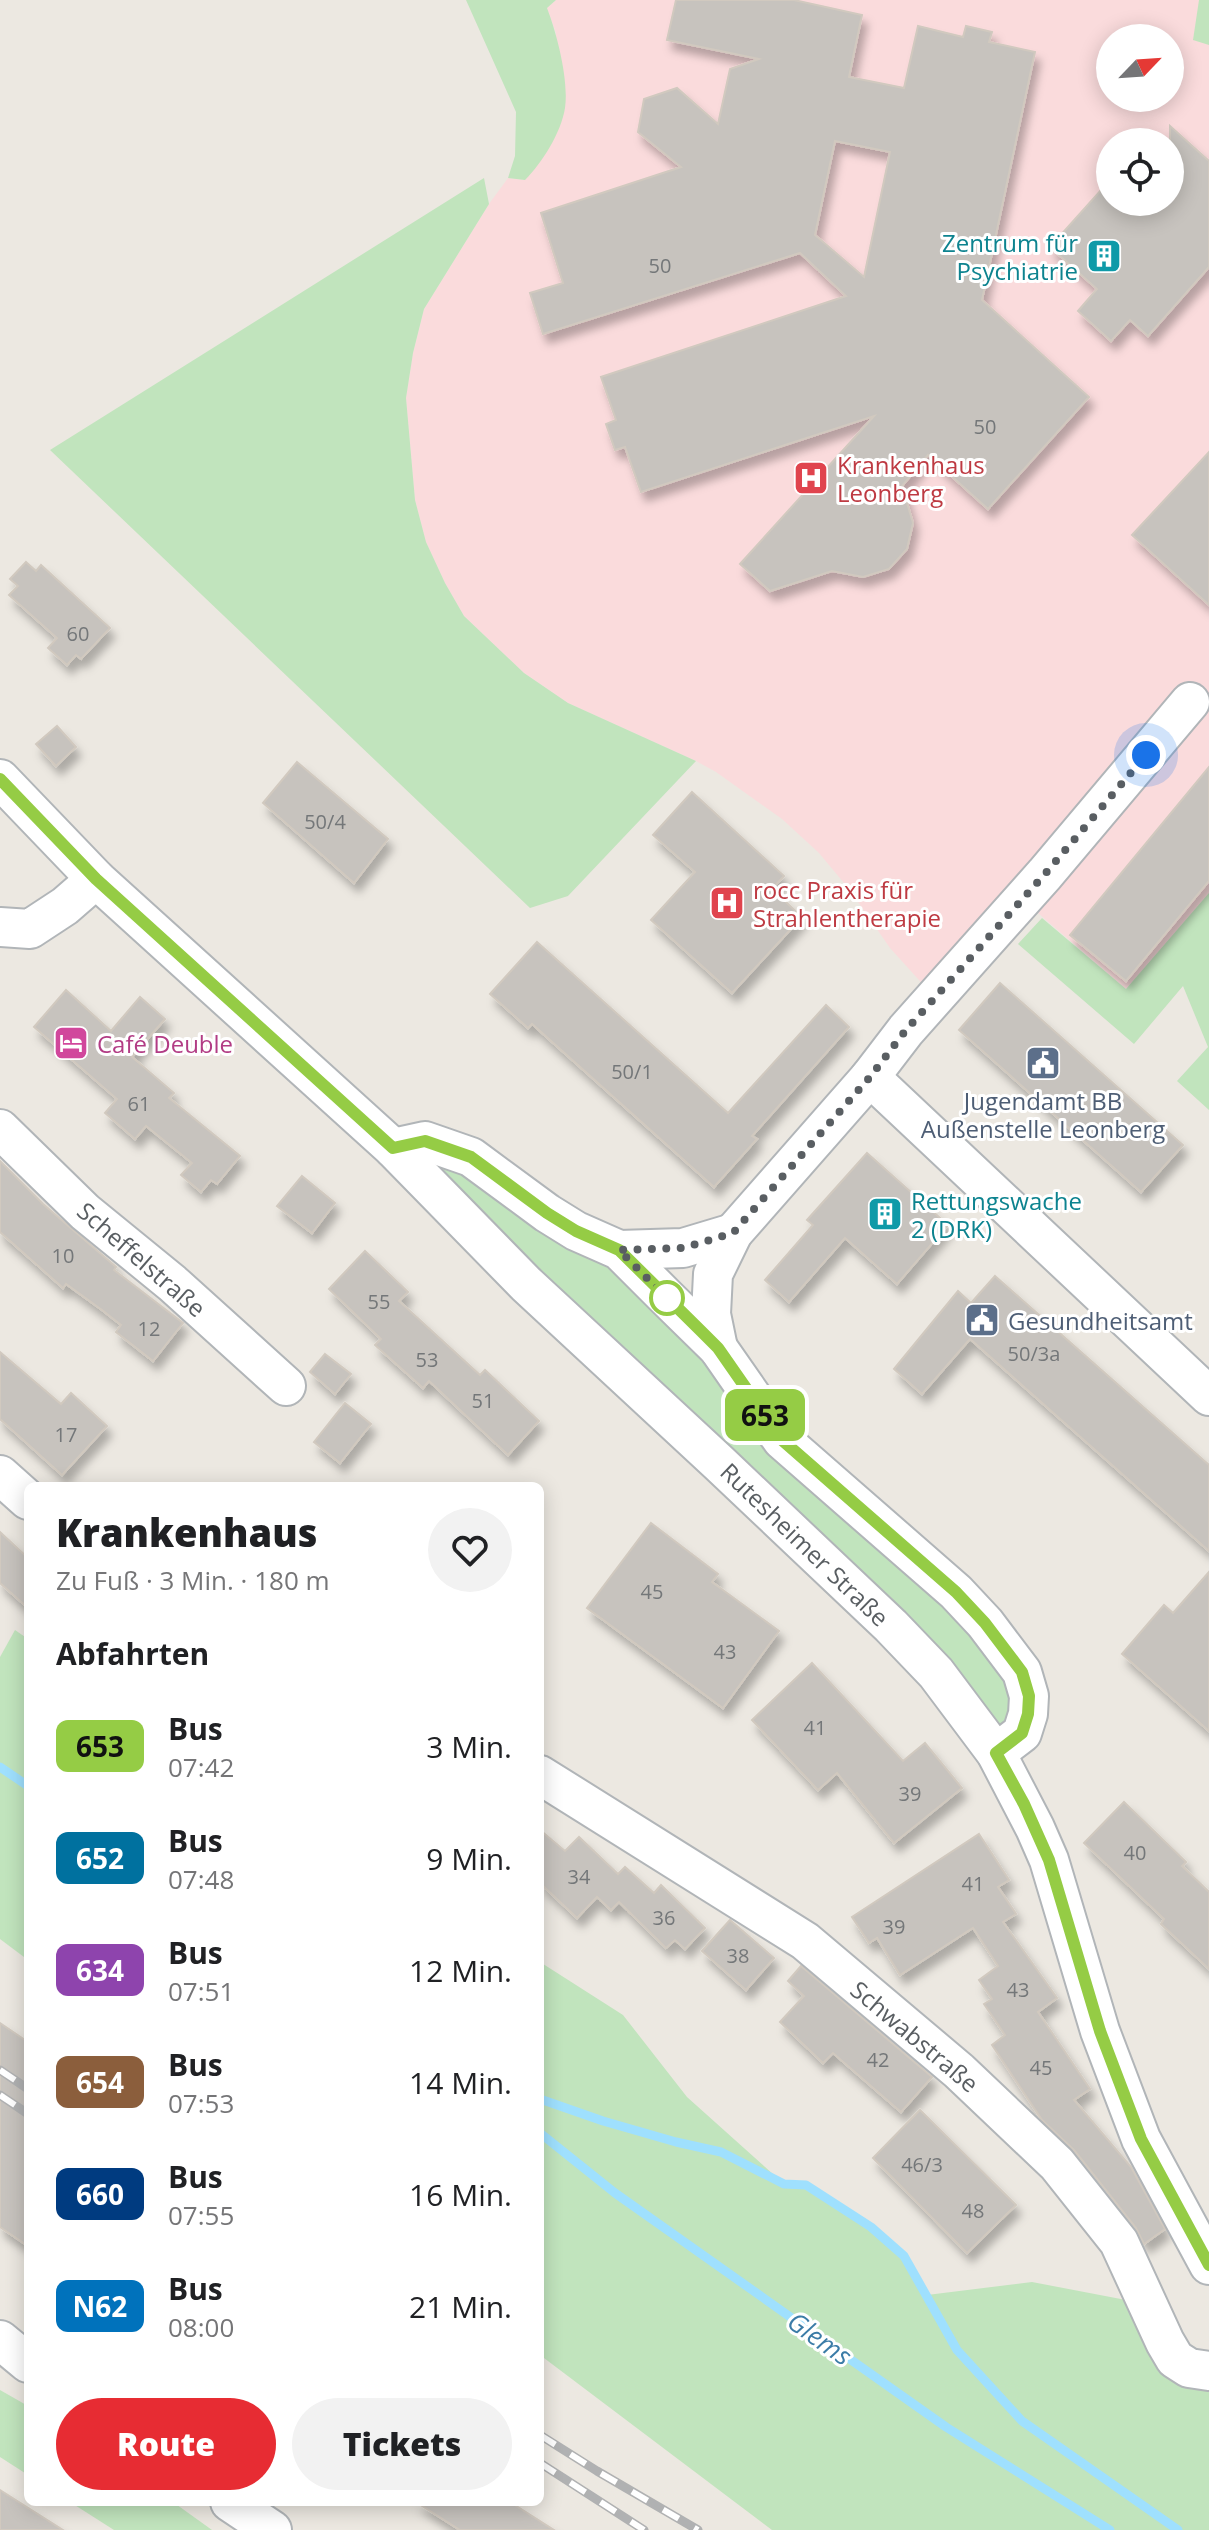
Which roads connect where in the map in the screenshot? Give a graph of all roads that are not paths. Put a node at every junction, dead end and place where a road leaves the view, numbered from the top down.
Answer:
1 (1190, 702) dead end
2 (0, 779) edge
3 (96, 879) junction
4 (0, 927) edge
5 (870, 1077) junction
6 (0, 1129) edge
7 (393, 1148) junction
8 (733, 1233) junction
9 (619, 1250) junction
10 (718, 1348) junction
11 (286, 1386) dead end
12 (1209, 1396) edge
13 (0, 1475) edge
14 (24, 1496) edge
15 (996, 1753) junction
16 (544, 1778) edge
17 (1209, 2265) edge
18 (0, 2340) edge
19 (24, 2360) edge
20 (1209, 2371) edge
21 (236, 2506) edge
22 (272, 2530) edge

1 - 5 street
2 - 3 street, Rutesheimer Straße
3 - 4 street
3 - 7 street, Rutesheimer Straße
5 - 8 street
5 - 12 street
6 - 11 street, Scheffelstraße
7 - 9 street
7 - 15 street, Rutesheimer Straße
8 - 9 street
8 - 10 street
9 - 10 street
10 - 15 street
13 - 14 street
15 - 17 street, Rutesheimer Straße
16 - 20 street, Schwabstraße
18 - 19 street
21 - 22 street

